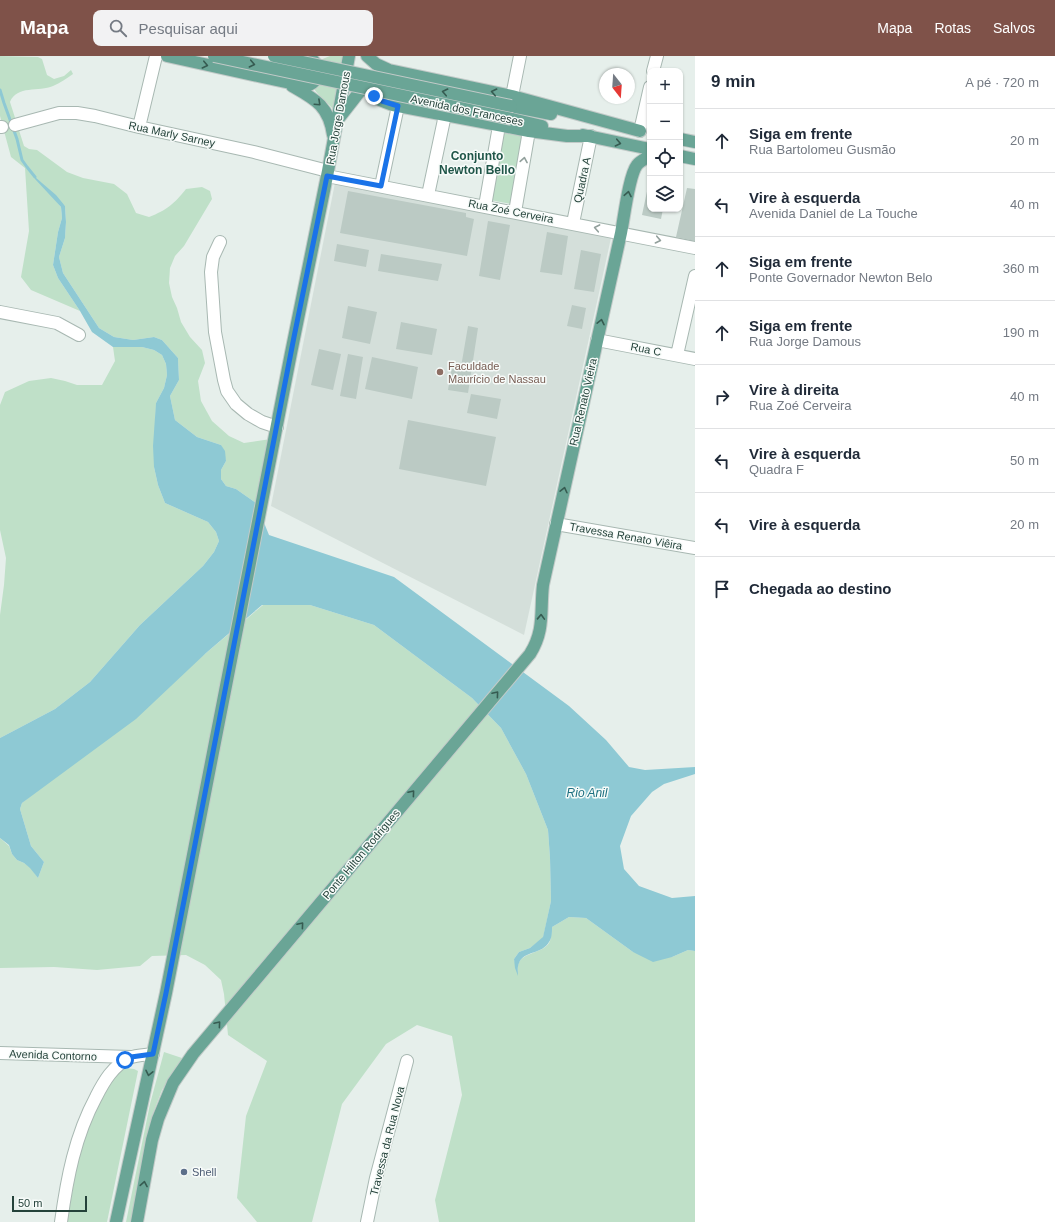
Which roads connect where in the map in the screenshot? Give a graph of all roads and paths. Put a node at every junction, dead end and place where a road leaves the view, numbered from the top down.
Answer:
1 (156, 56) edge
2 (167, 56) edge
3 (214, 56) edge
4 (274, 56) edge
5 (306, 56) edge
6 (318, 56) edge
7 (349, 56) edge
8 (367, 56) edge
9 (520, 56) edge
10 (657, 56) edge
11 (655, 68) edge
12 (395, 72) junction
13 (371, 78) junction
14 (286, 83) junction
15 (511, 101) junction
16 (648, 104) edge
17 (398, 106) junction
18 (445, 115) junction
19 (338, 120) junction
20 (15, 125) dead end
21 (499, 126) junction
22 (139, 127) junction
23 (529, 131) junction
24 (645, 132) edge
25 (591, 136) junction
26 (683, 140) edge
27 (334, 142) junction
28 (695, 142) edge
29 (647, 149) edge
30 (683, 157) edge
31 (647, 158) edge
32 (695, 159) edge
33 (328, 174) junction
34 (381, 186) junction
35 (428, 195) junction
36 (485, 206) junction
37 (515, 212) junction
38 (573, 223) junction
39 (621, 233) junction
40 (220, 242) dead end
41 (695, 248) edge
42 (695, 276) edge
43 (0, 312) edge
44 (79, 335) dead end
45 (597, 340) junction
46 (677, 355) junction
47 (695, 359) edge
48 (277, 427) junction
49 (556, 524) junction
50 (695, 548) edge
51 (530, 654) joint
52 (0, 1053) edge
53 (153, 1054) junction
54 (131, 1057) junction
55 (407, 1061) dead end
56 (61, 1222) edge
57 (116, 1222) edge
58 (137, 1222) edge
59 (367, 1222) edge

1 - 22 street
2 -> 14 main road
3 -> 25 main road, Avenida dos Franceses, bridge
15 -> 4 main road, Avenida dos Franceses, bridge
5 - 6 main road
5 - 14 main road
7 - 19 main road, Rua Jorge Damous
8 - 12 main road
9 - 15 street
10 - 11 street
12 - 13 main road
15 -> 12 main road
13 - 17 main road
13 - 19 main road
14 -> 27 main road
15 - 24 main road, Avenida dos Franceses
16 - 24 street
17 - 18 main road
17 - 34 street
18 - 21 main road
18 - 35 street
19 - 27 main road, Rua Jorge Damous
20 - 22 street, Rua Marly Sarney
21 - 23 main road
21 - 36 street
22 - 33 street, Rua Marly Sarney
23 - 25 main road
37 -> 23 street
25 -> 29 main road, Avenida dos Franceses
25 - 38 street, Quadra A
26 - 28 main road
27 - 33 main road, Rua Jorge Damous
30 - 32 main road
39 -> 31 main road, Rua Renato Vieira
33 - 34 street, Rua Zoé Cerveira
33 - 48 main road, Rua Jorge Damous
34 - 35 street, Rua Zoé Cerveira
35 - 36 street, Rua Zoé Cerveira
36 - 37 street, Rua Zoé Cerveira
37 - 38 street, Rua Zoé Cerveira
39 -> 38 street, Rua Zoé Cerveira
39 -> 41 street, Rua Zoé Cerveira
45 -> 39 main road, Rua Renato Vieira
40 - 48 street
42 - 46 street
43 - 44 street
45 - 46 street, Rua C
49 -> 45 main road, Rua Renato Vieira
46 - 47 street, Rua C
48 - 53 main road, Rua Jorge Damous
49 - 50 street, Travessa Renato Viêira
51 -> 49 main road, Rua Renato Vieira
58 -> 51 main road, Ponte Hilton Rodrigues
52 - 54 street, Avenida Contorno
53 - 54 street, Avenida Contorno
53 -> 57 main road, Rua Jorge Damous
54 - 56 street
55 - 59 street, Travessa da Rua Nova

